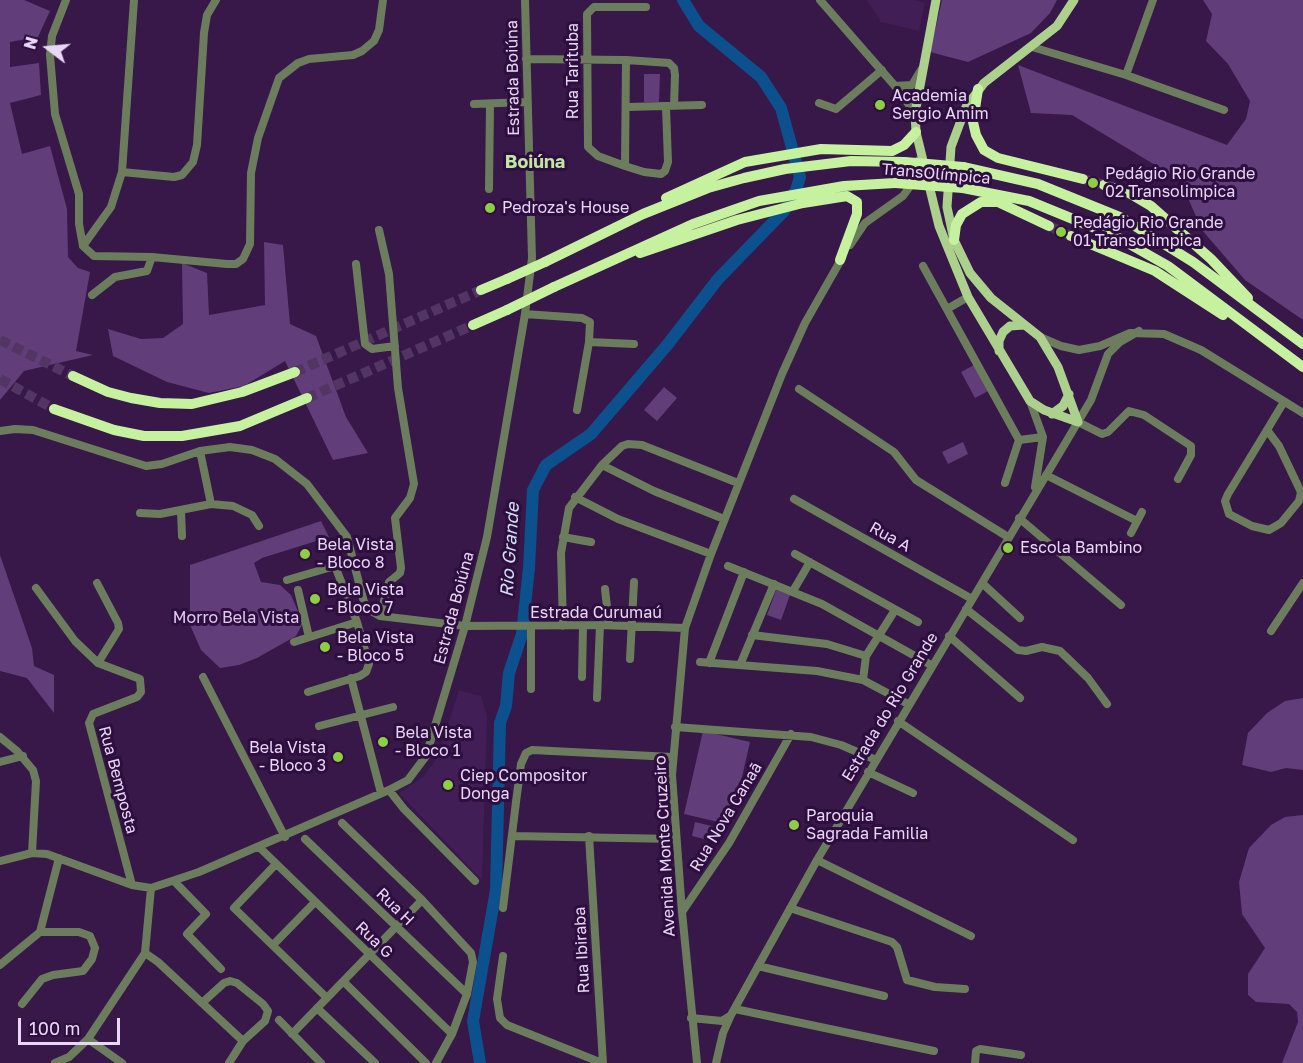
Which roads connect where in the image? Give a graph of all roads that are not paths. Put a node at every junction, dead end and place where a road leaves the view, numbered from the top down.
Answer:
1 (66, 0) edge
2 (134, 0) edge
3 (216, 0) edge
4 (383, 0) edge
5 (525, 0) edge
6 (820, 0) edge
7 (936, 0) edge
8 (1074, 0) edge
9 (1154, 0) edge
10 (646, 7) dead end
11 (1038, 46) junction
12 (526, 59) junction
13 (626, 60) junction
14 (586, 61) junction
15 (923, 66) junction
16 (882, 70) junction
17 (1126, 75) junction
18 (895, 86) junction
19 (978, 89) junction
20 (526, 102) junction
21 (819, 103) dead end
22 (474, 104) dead end
23 (490, 104) junction
24 (702, 105) dead end
25 (627, 106) junction
26 (670, 106) junction
27 (1224, 110) dead end
28 (915, 114) junction
29 (916, 132) junction
30 (921, 156) junction
31 (626, 166) junction
32 (122, 172) junction
33 (1083, 179) tunnel mouth
34 (1104, 185) tunnel mouth
35 (489, 189) dead end
36 (1049, 226) tunnel mouth
37 (378, 230) dead end
38 (1071, 236) tunnel mouth
39 (954, 240) junction
40 (83, 246) junction
41 (572, 248) junction
42 (631, 252) junction
43 (153, 257) junction
44 (840, 260) junction
45 (356, 264) dead end
46 (923, 266) dead end
47 (481, 290) tunnel mouth
48 (92, 295) dead end
49 (968, 297) junction
50 (947, 309) junction
51 (1258, 311) junction
52 (525, 314) junction
53 (1235, 317) junction
54 (473, 325) tunnel mouth
55 (1023, 325) junction
56 (1139, 332) junction
57 (1040, 337) junction
58 (590, 342) junction
59 (634, 344) dead end
60 (1303, 344) edge
61 (395, 346) junction
62 (1000, 354) junction
63 (1303, 367) edge
64 (295, 372) tunnel mouth
65 (73, 376) tunnel mouth
66 (799, 389) dead end
67 (1070, 394) junction
68 (307, 398) tunnel mouth
69 (1030, 401) junction
70 (1284, 402) junction
71 (54, 409) tunnel mouth
72 (577, 410) dead end
73 (1303, 413) edge
74 (1052, 414) junction
75 (1078, 422) junction
76 (1267, 430) junction
77 (0, 432) edge
78 (1043, 437) junction
79 (1019, 440) junction
80 (201, 451) junction
81 (1056, 458) junction
82 (602, 465) junction
83 (1046, 475) junction
84 (1178, 479) dead end
85 (738, 483) junction
86 (1005, 483) dead end
87 (575, 497) junction
88 (1032, 498) junction
89 (794, 499) dead end
90 (211, 504) junction
91 (181, 511) junction
92 (1142, 512) dead end
93 (140, 513) dead end
94 (1019, 518) junction
95 (724, 519) junction
96 (1137, 521) junction
97 (259, 526) dead end
98 (1131, 533) dead end
99 (182, 536) dead end
100 (563, 537) junction
101 (1008, 537) junction
102 (591, 542) dead end
103 (711, 554) junction
104 (795, 554) dead end
105 (810, 562) junction
106 (728, 566) dead end
107 (744, 572) junction
108 (287, 580) dead end
109 (634, 582) dead end
110 (97, 583) dead end
111 (982, 583) junction
112 (1303, 583) edge
113 (774, 584) junction
114 (36, 588) dead end
115 (604, 589) dead end
116 (298, 590) dead end
117 (793, 591) junction
118 (972, 599) junction
119 (1121, 605) dead end
120 (966, 609) junction
121 (895, 610) junction
122 (380, 616) junction
123 (1020, 618) dead end
124 (357, 622) junction
125 (918, 622) dead end
126 (600, 625) junction
127 (465, 626) junction
128 (563, 626) junction
129 (583, 626) junction
130 (609, 626) junction
131 (633, 626) junction
132 (529, 627) junction
133 (685, 628) junction
134 (1271, 631) dead end
135 (879, 634) junction
136 (752, 635) junction
137 (949, 636) junction
138 (309, 637) junction
139 (294, 642) dead end
140 (866, 656) junction
141 (630, 659) dead end
142 (700, 662) dead end
143 (98, 663) junction
144 (710, 663) junction
145 (931, 665) junction
146 (740, 666) junction
147 (202, 677) dead end
148 (582, 677) dead end
149 (351, 678) junction
150 (863, 680) junction
151 (531, 689) dead end
152 (308, 692) dead end
153 (597, 698) dead end
154 (1020, 698) dead end
155 (908, 704) junction
156 (1107, 704) dead end
157 (393, 707) dead end
158 (361, 715) junction
159 (898, 721) junction
160 (320, 726) dead end
161 (675, 727) junction
162 (791, 734) junction
163 (0, 737) edge
164 (23, 756) junction
165 (672, 757) junction
166 (876, 760) junction
167 (0, 762) edge
168 (868, 772) junction
169 (385, 792) junction
170 (913, 793) dead end
171 (342, 823) dead end
172 (512, 836) junction
173 (589, 836) junction
174 (285, 837) junction
175 (305, 839) dead end
176 (676, 839) junction
177 (1073, 840) dead end
178 (259, 847) junction
179 (32, 853) junction
180 (59, 858) junction
181 (817, 860) junction
182 (0, 861) edge
183 (276, 864) junction
184 (174, 881) junction
185 (476, 881) dead end
186 (132, 885) junction
187 (150, 888) junction
188 (422, 900) junction
189 (315, 902) junction
190 (503, 908) dead end
191 (790, 908) junction
192 (682, 912) junction
193 (396, 927) junction
194 (39, 932) junction
195 (971, 936) dead end
196 (273, 945) junction
197 (145, 953) junction
198 (370, 954) junction
199 (503, 956) dead end
200 (0, 965) edge
201 (758, 966) junction
202 (221, 969) dead end
203 (344, 981) junction
204 (965, 989) dead end
205 (467, 994) junction
206 (884, 996) dead end
207 (327, 998) junction
208 (202, 1003) junction
209 (22, 1004) dead end
210 (317, 1008) junction
211 (733, 1012) junction
212 (691, 1018) junction
213 (279, 1020) dead end
214 (724, 1023) junction
215 (292, 1034) junction
216 (452, 1034) junction
217 (88, 1039) junction
218 (243, 1041) junction
219 (934, 1051) dead end
220 (1021, 1055) dead end
221 (318, 1062) edge
222 (55, 1063) edge
223 (122, 1063) edge
224 (229, 1063) edge
225 (375, 1063) edge
226 (426, 1063) edge
227 (436, 1063) edge
228 (602, 1063) edge
229 (696, 1063) edge
230 (716, 1063) edge
231 (975, 1063) edge

1 - 40 street
2 - 32 street
3 - 32 street
4 - 43 street
5 - 12 street, Estrada Boiúna
6 - 16 street
7 - 15 main road, Estrada do Rio Grande
8 - 11 main road
9 - 17 street
10 - 14 street, Rua Tarituba
11 - 17 street
11 - 19 main road
12 - 14 street
12 - 20 street, Estrada Boiúna
13 - 14 street
13 - 25 street
13 - 26 street
14 - 31 street, Rua Tarituba
15 - 18 street
15 - 28 main road, Estrada do Rio Grande
16 - 18 street
16 - 21 street
17 - 27 street
18 - 28 street
19 - 33 highway
19 - 39 main road
20 - 23 street
20 - 52 street, Estrada Boiúna
22 - 23 street
23 - 35 street
24 - 26 street
25 - 26 street
25 - 31 street
26 - 31 street, Rua Tarituba
28 - 29 main road, Estrada do Rio Grande
29 - 30 main road, Estrada do Rio Grande
29 - 41 highway
30 - 44 street, Estrada Curumaú
30 - 49 main road, Estrada do Rio Grande
32 - 40 street
34 - 51 highway
36 - 39 highway
37 - 61 street
38 - 53 highway
39 - 55 main road
40 - 43 street
41 - 47 highway, TransOlímpica, bridge
41 - 51 highway, TransOlímpica, bridge
42 - 44 highway
42 - 53 highway, TransOlímpica, bridge
42 - 54 highway, TransOlímpica, bridge
43 - 48 street
44 - 85 street, Estrada Curumaú
45 - 61 street
46 - 50 street
49 - 50 street
49 - 62 main road, Estrada do Rio Grande
50 - 79 street
51 - 60 highway, TransOlímpica
52 - 58 street
52 - 127 street, Estrada Boiúna
53 - 63 highway, TransOlímpica
55 - 57 main road
55 - 62 main road
56 - 57 street
56 - 70 street
56 - 75 street
57 - 67 main road
58 - 59 street
58 - 72 street
61 - 122 street
62 - 69 main road, Estrada do Rio Grande
64 - 65 highway
66 - 101 street
67 - 74 main road
67 - 75 main road
68 - 71 highway
69 - 74 main road, Estrada do Rio Grande
69 - 78 street, Estrada do Rio Grande
70 - 73 street
70 - 76 street
74 - 75 main road, Estrada do Rio Grande
75 - 81 street, Estrada do Rio Grande
75 - 84 street
76 - 76 street
77 - 80 street
78 - 79 street
78 - 81 street
78 - 88 street, Estrada do Rio Grande
79 - 86 street
80 - 90 street
80 - 122 street
81 - 83 street, Estrada do Rio Grande
82 - 85 street
82 - 87 street
82 - 95 street
83 - 88 street, Estrada do Rio Grande
83 - 96 street
85 - 95 street, Estrada Curumaú
87 - 100 street
87 - 103 street
88 - 94 street, Estrada do Rio Grande
89 - 118 street, Rua A
90 - 91 street
90 - 97 street
91 - 93 street
91 - 99 street
92 - 96 street
94 - 101 street, Estrada do Rio Grande
94 - 119 street
95 - 103 street, Estrada Curumaú
96 - 98 street
100 - 102 street
100 - 128 street
101 - 111 street, Estrada do Rio Grande
103 - 133 street, Estrada Curumaú
104 - 105 street
105 - 117 street
105 - 121 street
106 - 107 street
107 - 113 street
107 - 144 street
108 - 124 street
109 - 131 street
110 - 143 street
111 - 118 street, Estrada do Rio Grande
111 - 123 street
112 - 134 street
113 - 117 street
113 - 136 street
114 - 143 street, Rua Bemposta
115 - 130 street
116 - 138 street
117 - 135 street
118 - 120 street, Estrada do Rio Grande
120 - 137 street, Estrada do Rio Grande
120 - 156 street
121 - 125 street
121 - 135 street
122 - 127 street, Estrada Curumaú
124 - 138 street
124 - 149 street
126 - 129 street, Estrada Curumaú
126 - 130 street, Estrada Curumaú
126 - 153 street
127 - 132 street, Estrada Curumaú
127 - 169 street, Estrada Boiúna
128 - 129 street, Estrada Curumaú
128 - 132 street, Estrada Curumaú
129 - 148 street
130 - 131 street, Estrada Curumaú
131 - 133 street, Estrada Curumaú
131 - 141 street
132 - 151 street
133 - 161 street, Avenida Monte Cruzeiro
135 - 140 street
135 - 145 street
136 - 140 street
136 - 146 street
137 - 145 street, Estrada do Rio Grande
137 - 154 street
138 - 139 street
140 - 150 street
142 - 144 street
143 - 186 street, Rua Bemposta
144 - 146 street
145 - 155 street, Estrada do Rio Grande
146 - 150 street
147 - 174 street
149 - 152 street
149 - 158 street
150 - 155 street
155 - 159 street, Estrada do Rio Grande
157 - 158 street
158 - 160 street
158 - 169 street
159 - 166 street, Estrada do Rio Grande
159 - 177 street
161 - 162 street
161 - 165 street, Avenida Monte Cruzeiro
162 - 166 street
162 - 192 street, Rua Nova Canaã
163 - 164 street
164 - 167 street
164 - 179 street
165 - 172 street
165 - 176 street, Avenida Monte Cruzeiro
166 - 168 street, Estrada do Rio Grande
168 - 170 street
168 - 181 street, Estrada do Rio Grande
169 - 174 street, Estrada Boiúna
169 - 185 street
171 - 188 street
172 - 173 street
172 - 190 street
173 - 176 street
173 - 228 street, Rua Ibiraba
174 - 178 street, Estrada Boiúna
175 - 193 street, Rua H
176 - 192 street, Avenida Monte Cruzeiro
178 - 183 street, Rua G
178 - 184 street, Estrada Boiúna
179 - 180 street, Estrada Boiúna
179 - 182 street, Estrada Boiúna
180 - 186 street, Estrada Boiúna
180 - 194 street
181 - 191 street, Estrada do Rio Grande
181 - 195 street
183 - 189 street, Rua G
183 - 196 street
184 - 187 street, Estrada Boiúna
184 - 202 street
186 - 187 street, Estrada Boiúna
187 - 197 street
188 - 193 street
188 - 205 street
189 - 196 street
189 - 198 street, Rua G
191 - 201 street, Estrada do Rio Grande
191 - 204 street
192 - 212 street, Avenida Monte Cruzeiro
193 - 198 street
193 - 205 street, Rua H
194 - 200 street
194 - 209 street
196 - 207 street
197 - 208 street
197 - 217 street
198 - 203 street
198 - 216 street, Rua G
199 - 228 street
201 - 206 street
201 - 211 street, Estrada do Rio Grande
203 - 207 street
203 - 226 street
205 - 216 street
207 - 210 street
208 - 218 street
208 - 218 street
210 - 215 street
210 - 225 street
211 - 214 street
211 - 219 street
212 - 214 street
212 - 229 street, Avenida Monte Cruzeiro
213 - 215 street
214 - 230 street
215 - 221 street
216 - 227 street
217 - 222 street
217 - 223 street
218 - 224 street
220 - 231 street

